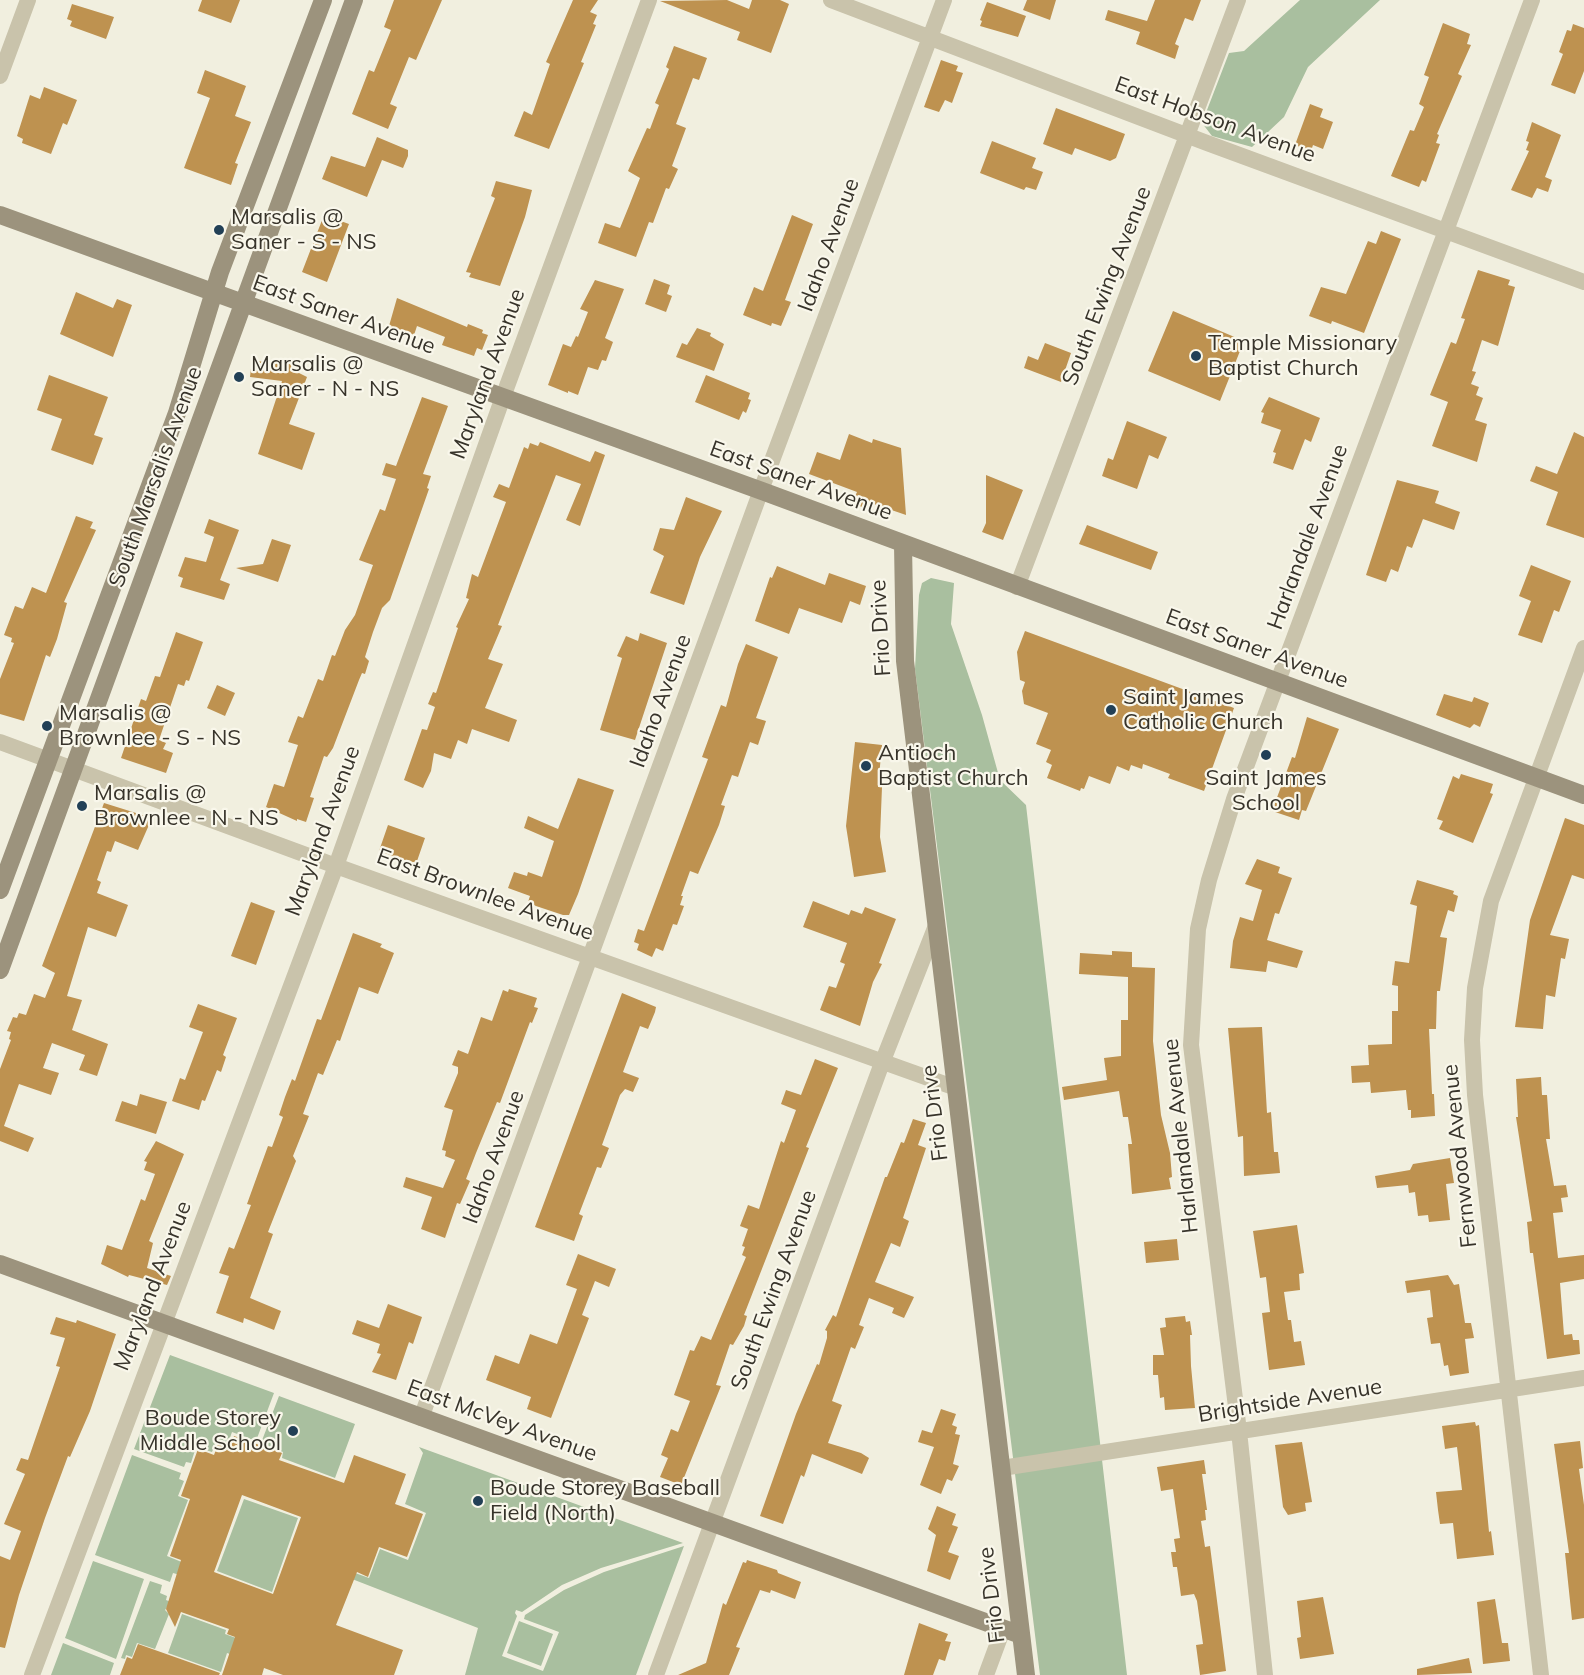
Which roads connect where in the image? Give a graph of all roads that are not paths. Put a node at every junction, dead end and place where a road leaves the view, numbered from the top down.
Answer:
1 (28, 0) edge
2 (323, 0) edge
3 (354, 0) edge
4 (650, 0) edge
5 (831, 0) edge
6 (944, 0) edge
7 (1238, 0) edge
8 (1532, 0) edge
9 (930, 37) junction
10 (0, 76) edge
11 (1188, 136) junction
12 (0, 215) edge
13 (1447, 230) junction
14 (1584, 282) edge
15 (213, 294) junction
16 (243, 304) junction
17 (503, 397) junction
18 (762, 491) junction
19 (903, 544) junction
20 (1017, 587) junction
21 (1584, 648) edge
22 (1277, 682) junction
23 (0, 742) edge
24 (48, 759) junction
25 (75, 768) junction
26 (1535, 778) junction
27 (1584, 795) edge
28 (336, 866) junction
29 (0, 890) edge
30 (938, 922) junction
31 (591, 957) junction
32 (0, 970) edge
33 (882, 1063) junction
34 (956, 1088) junction
35 (0, 1264) edge
36 (164, 1323) junction
37 (1584, 1378) edge
38 (1508, 1390) junction
39 (421, 1418) junction
40 (1239, 1431) junction
41 (1002, 1467) junction
42 (712, 1522) junction
43 (1003, 1629) junction
44 (1021, 1635) junction
45 (32, 1675) edge
46 (656, 1675) edge
47 (986, 1675) edge
48 (1026, 1675) edge
49 (1265, 1675) edge
50 (1541, 1675) edge

1 - 10 street
2 - 15 street, South Marsalis Avenue
3 - 16 street, South Marsalis Avenue
4 - 17 street, Maryland Avenue
5 - 9 street, East Hobson Avenue
6 - 9 street, Idaho Avenue
7 - 11 street, South Ewing Avenue
8 - 13 street, Harlandale Avenue
9 - 11 street, East Hobson Avenue
9 - 18 street, Idaho Avenue
11 - 13 street, East Hobson Avenue
11 - 20 street, South Ewing Avenue
12 - 15 street, East Saner Avenue
13 - 14 street, East Hobson Avenue
13 - 22 street, Harlandale Avenue
15 - 16 street, East Saner Avenue
15 - 24 street, South Marsalis Avenue
16 - 17 street, East Saner Avenue
16 - 25 street, South Marsalis Avenue
17 - 18 street, East Saner Avenue
17 - 28 street, Maryland Avenue
18 - 19 street, East Saner Avenue
18 - 31 street, Idaho Avenue
19 - 20 street, East Saner Avenue
19 - 30 street, Frio Drive
20 - 22 street, East Saner Avenue
21 - 26 street, Fernwood Avenue
22 - 26 street, East Saner Avenue
22 - 40 street, Harlandale Avenue
23 - 24 street, East Brownlee Avenue
24 - 25 street, East Brownlee Avenue
24 - 29 street, South Marsalis Avenue
25 - 28 street, East Brownlee Avenue
25 - 32 street, South Marsalis Avenue
26 - 27 street, East Saner Avenue
26 - 38 street, Fernwood Avenue
28 - 31 street, East Brownlee Avenue
28 - 36 street, Maryland Avenue
30 - 33 street, South Ewing Avenue
30 - 34 street, Frio Drive
31 - 33 street, East Brownlee Avenue
31 - 39 street, Idaho Avenue
33 - 34 street, East Brownlee Avenue
33 - 42 street, South Ewing Avenue
34 - 41 street, Frio Drive
35 - 36 street, East McVey Avenue
36 - 39 street, East McVey Avenue
36 - 45 street, Maryland Avenue
37 - 38 street, Brightside Avenue
38 - 40 street, Brightside Avenue
38 - 50 street, Fernwood Avenue
39 - 42 street, East McVey Avenue
40 - 41 street, Brightside Avenue
40 - 49 street, Harlandale Avenue
41 - 44 street, Frio Drive
42 - 43 street, East McVey Avenue
42 - 46 street, South Ewing Avenue
43 - 44 street, East McVey Avenue
43 - 47 street
44 - 48 street, Frio Drive

